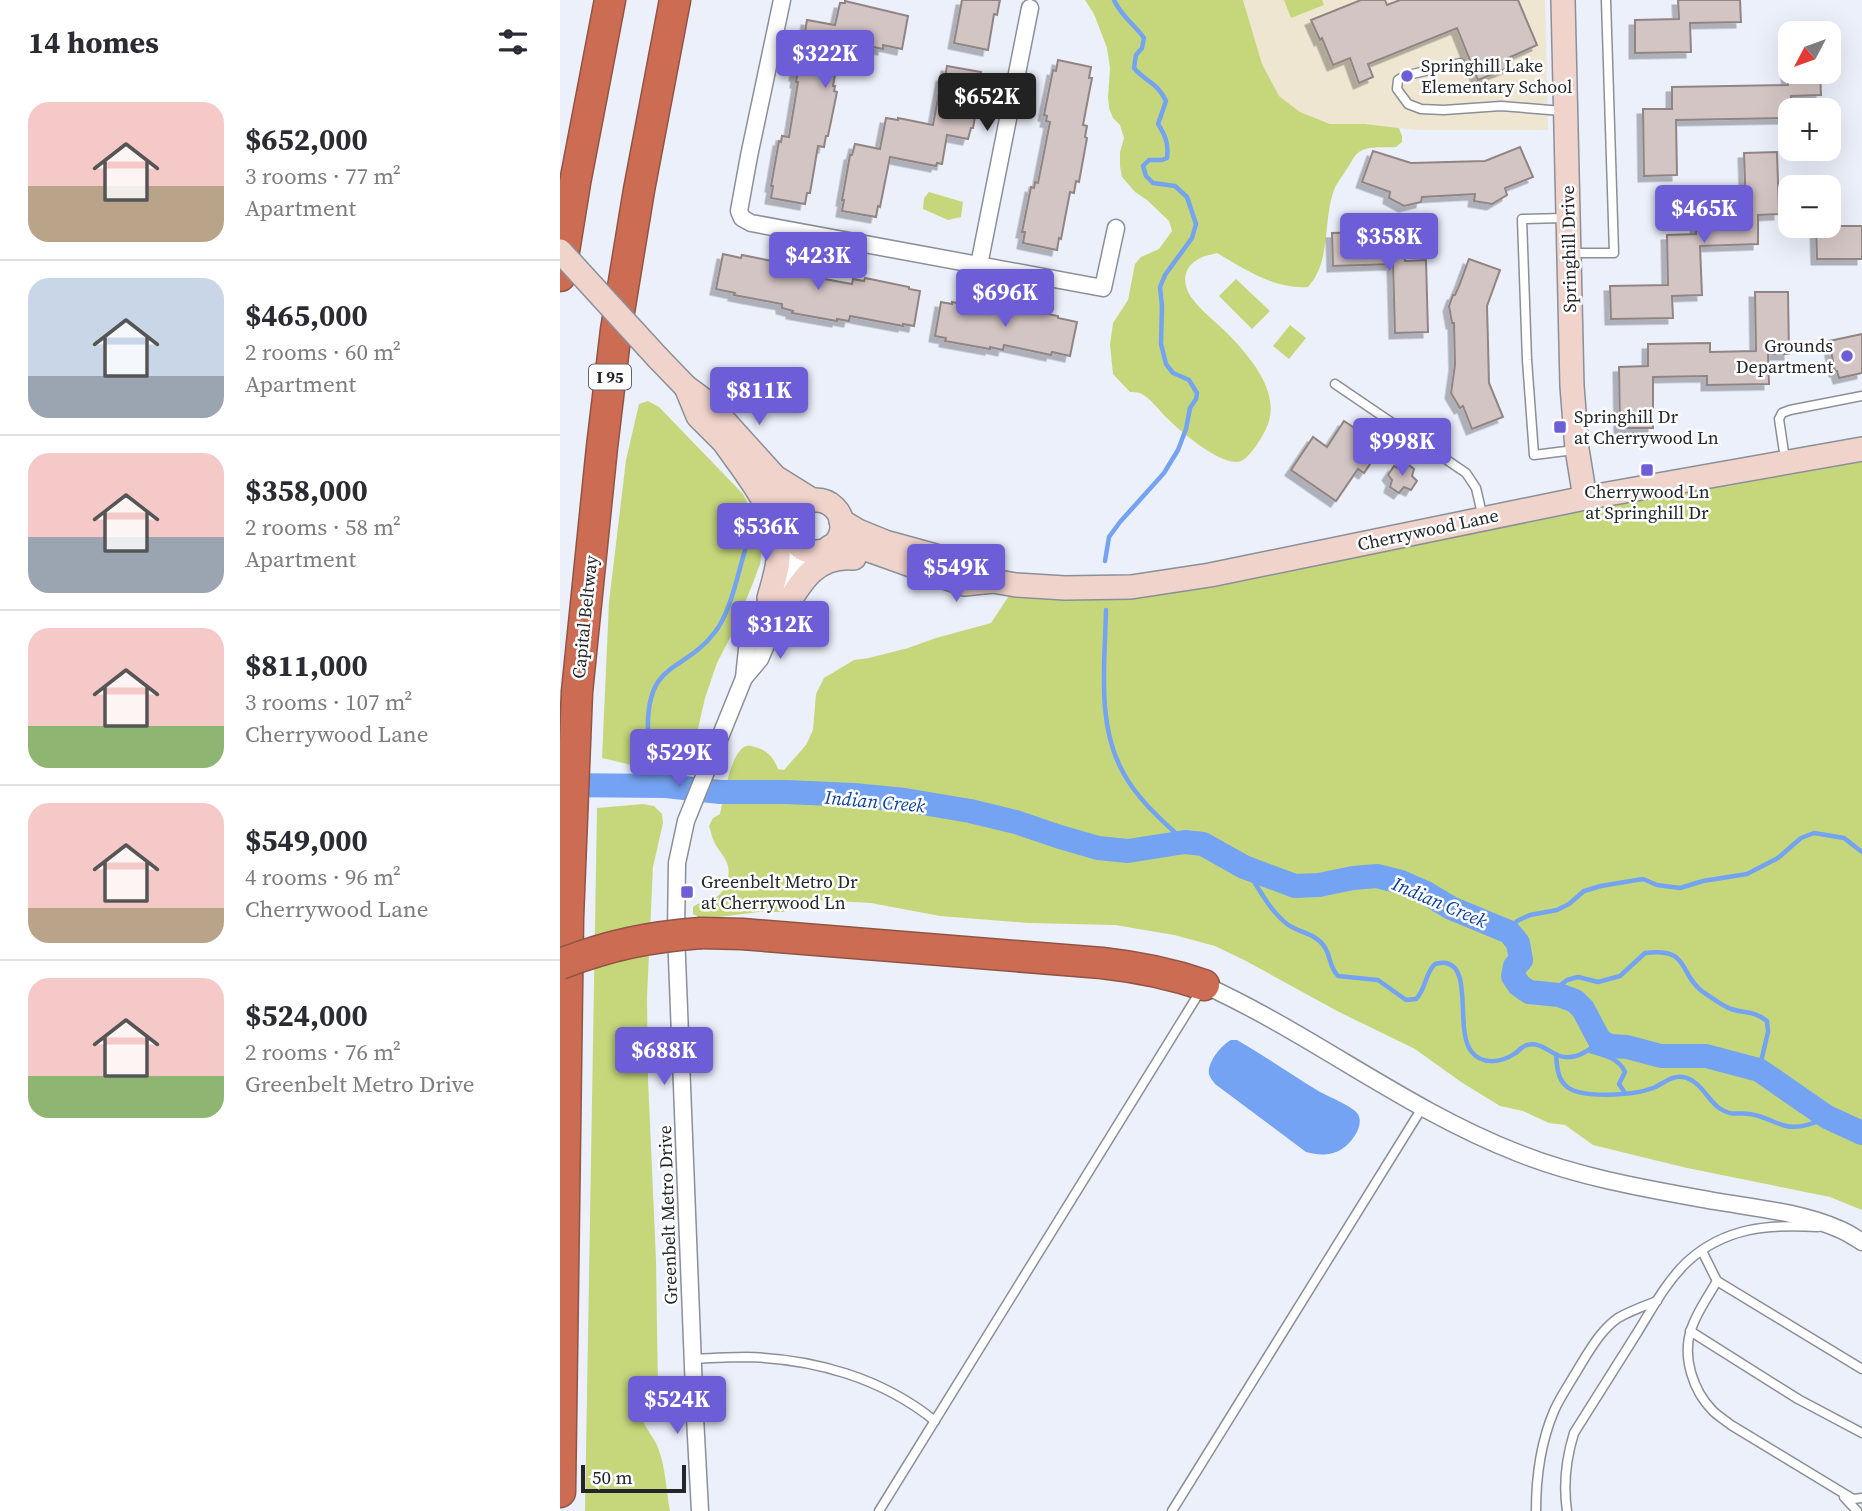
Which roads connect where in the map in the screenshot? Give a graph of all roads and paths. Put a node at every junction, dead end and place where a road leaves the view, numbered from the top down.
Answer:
1 (610, 0) edge
2 (675, 0) edge
3 (782, 0) edge
4 (1563, 0) edge
5 (1606, 0) edge
6 (1030, 8) dead end
7 (1460, 63) dead end
8 (1565, 111) junction
9 (1568, 218) junction
10 (1116, 228) dead end
11 (560, 251) edge
12 (1569, 253) junction
13 (979, 265) junction
14 (560, 276) edge
15 (1335, 384) dead end
16 (686, 387) junction
17 (1862, 396) edge
18 (726, 445) junction
19 (1577, 449) junction
20 (1862, 449) edge
21 (1786, 462) junction
22 (1586, 498) junction
23 (811, 500) junction
24 (1483, 518) junction
25 (841, 521) junction
26 (792, 528) junction
27 (822, 549) junction
28 (927, 571) junction
29 (993, 581) junction
30 (773, 609) junction
31 (744, 678) junction
32 (560, 964) edge
33 (1204, 985) junction
34 (1422, 1108) junction
35 (1839, 1228) junction
36 (1862, 1242) edge
37 (1702, 1251) junction
38 (1717, 1281) junction
39 (1657, 1301) junction
40 (1690, 1331) junction
41 (693, 1359) junction
42 (1862, 1369) edge
43 (935, 1420) junction
44 (1862, 1433) edge
45 (1835, 1488) junction
46 (560, 1492) edge
47 (1862, 1498) edge
48 (700, 1511) edge
49 (879, 1511) edge
50 (1172, 1511) edge
51 (1536, 1511) edge
52 (1567, 1511) edge
53 (1857, 1511) edge

1 - 14 highway
2 - 46 highway, Capital Beltway / I 95
3 - 13 street
4 - 8 street, Springhill Drive
5 - 12 lane
6 - 13 street
7 - 8 lane
8 - 9 street, Springhill Drive
9 - 12 street, Springhill Drive
9 - 19 lane
10 - 13 street
11 - 16 street, bridge
12 - 19 street, Springhill Drive
15 - 24 lane
16 - 18 street
16 - 23 street
17 - 21 lane
18 - 26 street
18 - 30 street
19 - 22 street, Springhill Drive
20 - 21 street, Cherrywood Lane
21 - 22 street, Cherrywood Lane
22 - 24 street, Cherrywood Lane
23 - 25 street
23 - 26 street
24 - 29 street, Cherrywood Lane
25 - 27 street
25 - 29 street, Cherrywood Lane
26 - 27 street
26 - 30 street, Greenbelt Metro Drive
27 - 28 street, Cherrywood Lane
27 - 30 street, Greenbelt Metro Drive
28 - 29 street, Cherrywood Lane
28 - 30 street
30 - 31 street, Greenbelt Metro Drive
30 - 31 street, Greenbelt Metro Drive
31 - 41 street, Greenbelt Metro Drive
32 - 33 highway, bridge
33 - 34 street
33 - 43 lane
34 - 35 street
34 - 50 lane
35 - 36 street
35 - 37 lane
37 - 38 lane
37 - 39 lane
38 - 40 lane
38 - 42 lane
39 - 51 lane
39 - 52 lane
40 - 44 lane
40 - 45 lane
41 - 43 lane
41 - 48 street, Greenbelt Metro Drive
43 - 49 lane
45 - 47 lane
45 - 53 lane

